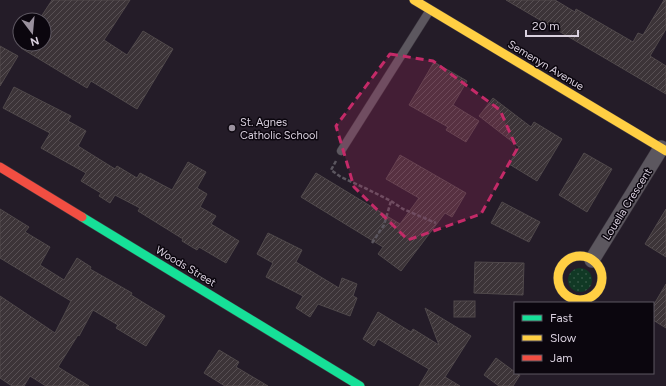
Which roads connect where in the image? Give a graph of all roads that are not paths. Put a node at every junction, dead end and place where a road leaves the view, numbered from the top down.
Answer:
1 (414, 0) edge
2 (430, 10) junction
3 (664, 149) edge
4 (341, 152) road end
5 (0, 167) edge
6 (592, 260) junction
7 (360, 386) edge

1 - 2 street, Semenyn Avenue
2 - 3 street, Semenyn Avenue
2 - 4 lane
3 - 6 street, Louella Crescent
5 - 7 street, Woods Street
6 - 6 street

